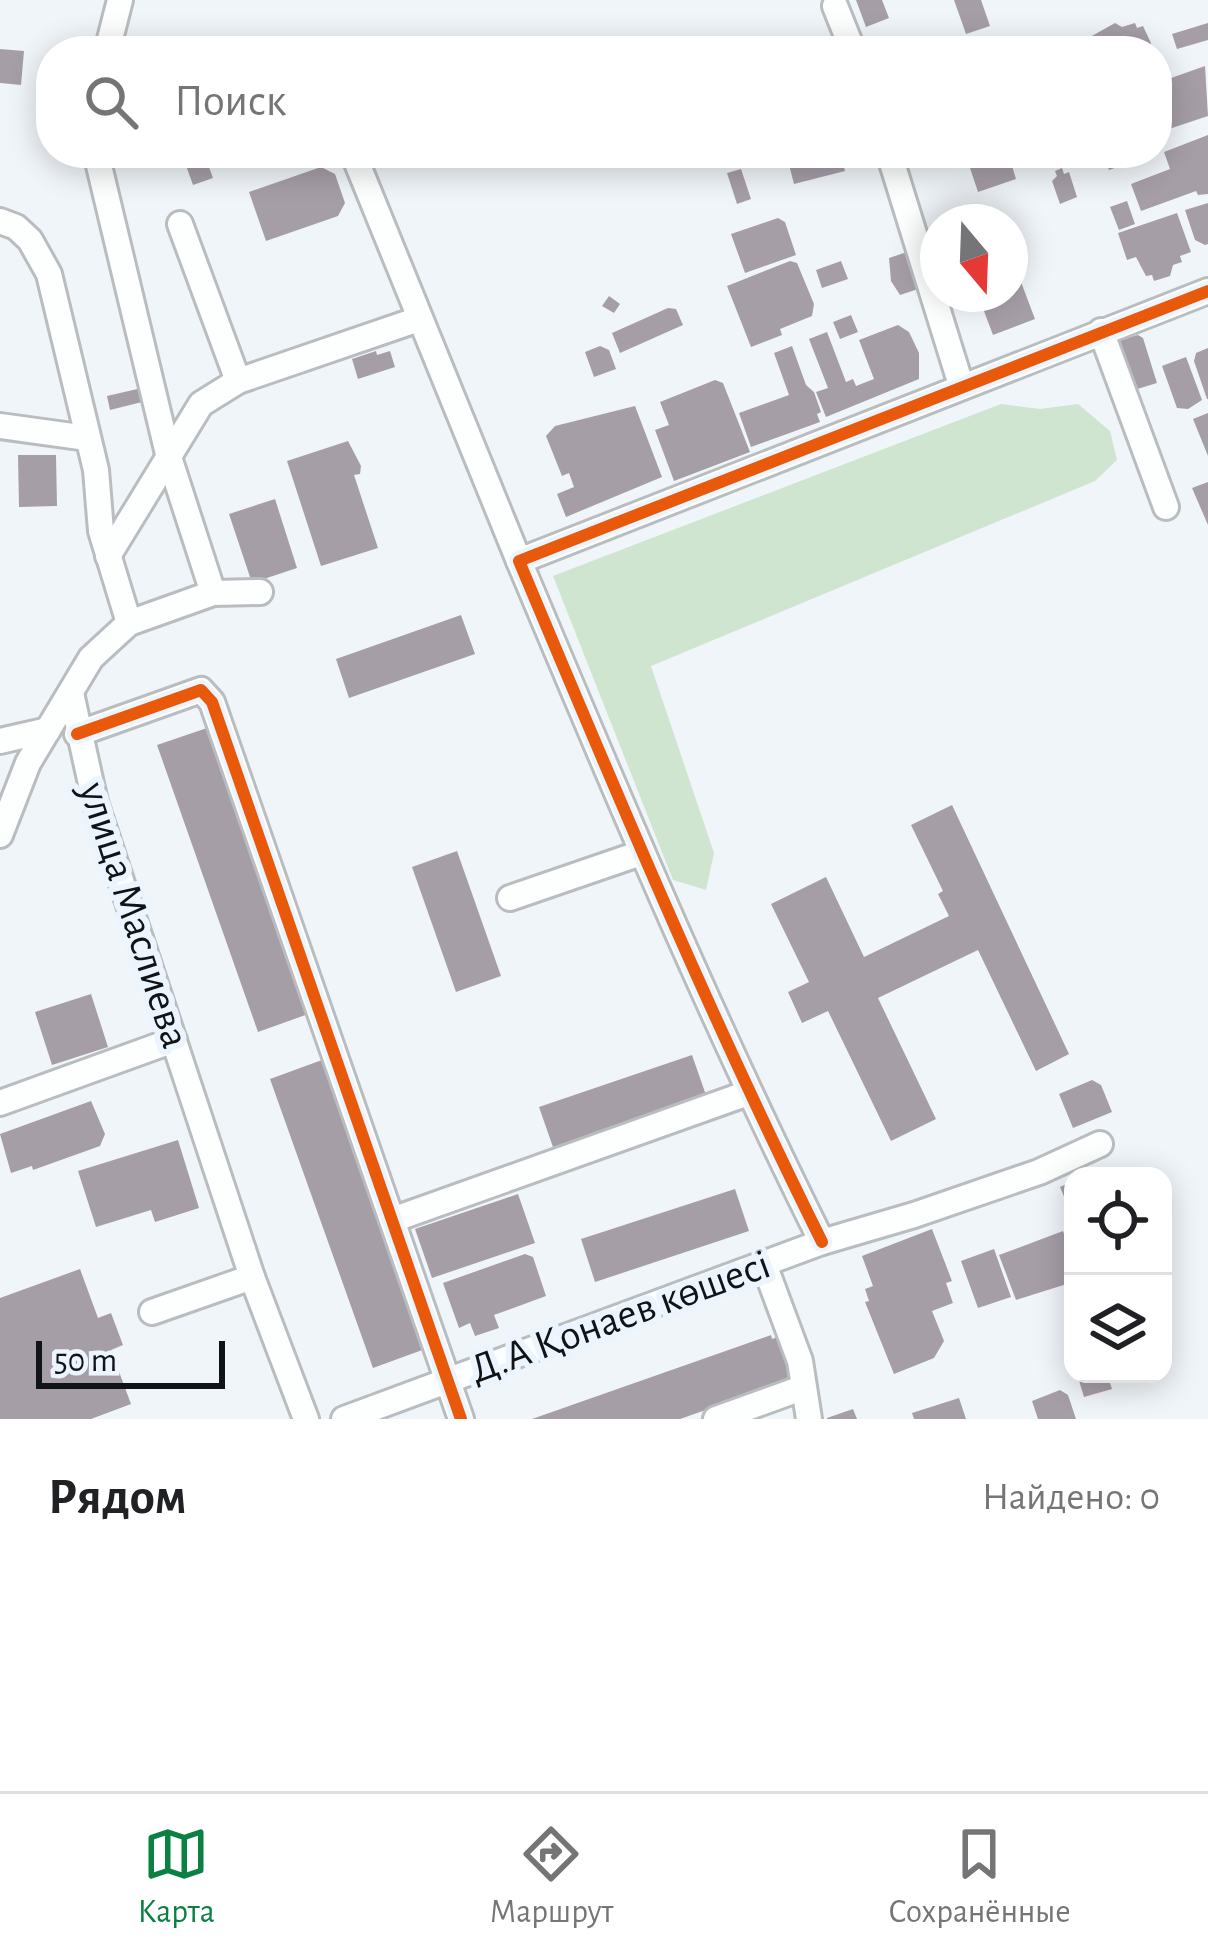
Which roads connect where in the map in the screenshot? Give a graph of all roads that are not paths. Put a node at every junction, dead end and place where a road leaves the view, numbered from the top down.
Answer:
1 (120, 0) edge
2 (835, 6) dead end
3 (111, 36) edge
4 (847, 36) edge
5 (100, 168) edge
6 (358, 168) edge
7 (894, 168) edge
8 (0, 221) edge
9 (180, 224) dead end
10 (1208, 291) edge
11 (419, 319) junction
12 (1101, 331) junction
13 (238, 381) junction
14 (961, 385) junction
15 (0, 426) edge
16 (87, 438) junction
17 (168, 454) junction
18 (1166, 507) dead end
19 (108, 556) junction
20 (519, 560) junction
21 (213, 592) junction
22 (260, 592) dead end
23 (129, 622) junction
24 (70, 694) junction
25 (48, 730) junction
26 (77, 734) junction
27 (0, 741) edge
28 (0, 835) edge
29 (641, 853) junction
30 (510, 898) dead end
31 (174, 1040) junction
32 (748, 1093) junction
33 (0, 1103) edge
34 (1100, 1144) dead end
35 (392, 1220) junction
36 (822, 1242) junction
37 (764, 1264) junction
38 (252, 1277) junction
39 (152, 1312) dead end
40 (446, 1382) junction
41 (802, 1388) junction
42 (306, 1419) edge
43 (344, 1419) edge
44 (461, 1419) edge
45 (716, 1419) edge
46 (809, 1419) edge

1 - 3 street
2 - 4 street
5 - 17 street
6 - 11 street
7 - 14 street
8 - 16 street
9 - 13 street
10 - 12 street
11 - 13 street
11 - 20 street
12 - 14 street
12 - 18 street
13 - 17 street
14 - 20 street
15 - 16 street
16 - 19 street
17 - 19 street
17 - 21 street
19 - 23 street
20 - 29 street
21 - 22 street
21 - 23 street
23 - 24 street
24 - 25 street
24 - 26 street, улица Маслиева
25 - 27 street
25 - 28 street
26 - 31 street, улица Маслиева
26 - 35 street
29 - 30 street
29 - 32 street
31 - 33 street
31 - 38 street, улица Маслиева
32 - 35 street
32 - 36 street
34 - 36 street, Д.А Қонаев көшесі
35 - 40 street
36 - 37 street, Д.А Қонаев көшесі
37 - 40 street, Д.А Қонаев көшесі
37 - 41 street
38 - 39 street
38 - 42 street, улица Маслиева
40 - 43 street, Д.А Қонаев көшесі
40 - 44 street
41 - 45 street
41 - 46 street

